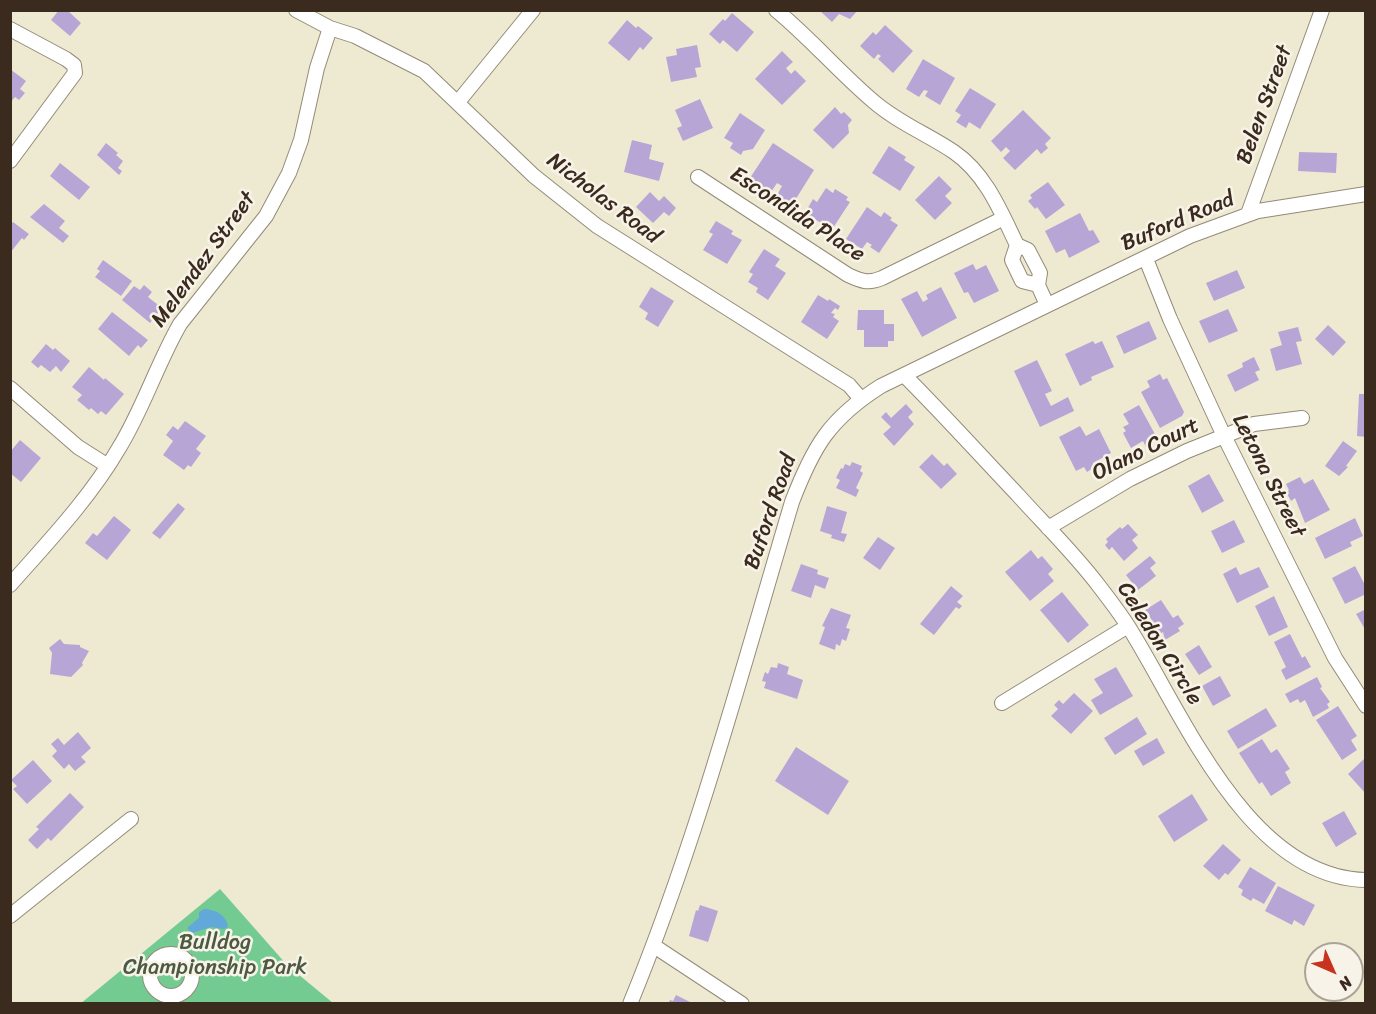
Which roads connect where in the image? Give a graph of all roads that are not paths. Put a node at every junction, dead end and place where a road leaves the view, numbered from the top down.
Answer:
1 (296, 10) edge
2 (533, 10) edge
3 (776, 10) edge
4 (1322, 10) edge
5 (330, 28) junction
6 (10, 29) edge
7 (458, 102) junction
8 (10, 161) edge
9 (698, 177) dead end
10 (1365, 194) edge
11 (1248, 214) junction
12 (1004, 218) junction
13 (1146, 259) junction
14 (1047, 305) junction
15 (905, 376) junction
16 (10, 388) edge
17 (861, 399) junction
18 (1302, 418) dead end
19 (1224, 436) junction
20 (108, 466) junction
21 (1048, 528) junction
22 (10, 585) edge
23 (1128, 626) junction
24 (1002, 703) dead end
25 (1365, 706) edge
26 (131, 819) dead end
27 (1365, 880) edge
28 (10, 916) edge
29 (654, 946) junction
30 (160, 992) dead end
31 (151, 1004) edge
32 (630, 1004) edge
33 (742, 1004) edge

1 - 5 street, Nicholas Road
2 - 7 street
3 - 12 street
4 - 11 street, Belen Street
5 - 7 street, Nicholas Road
5 - 20 street, Melendez Street
6 - 8 street
7 - 17 street, Nicholas Road
9 - 12 street, Escondida Place
10 - 11 street, Buford Road
11 - 13 street, Buford Road
12 - 14 street
13 - 14 street, Buford Road
13 - 19 street, Letona Street
14 - 15 street, Buford Road
15 - 17 street, Buford Road
15 - 21 street, Celedon Circle
16 - 20 street
17 - 29 street, Buford Road
18 - 19 street, Olano Court
19 - 21 street, Olano Court
19 - 25 street, Letona Street
20 - 22 street, Melendez Street
21 - 23 street, Celedon Circle
23 - 24 street
23 - 27 street, Celedon Circle
26 - 28 street
29 - 32 street, Buford Road
29 - 33 street
30 - 31 street

